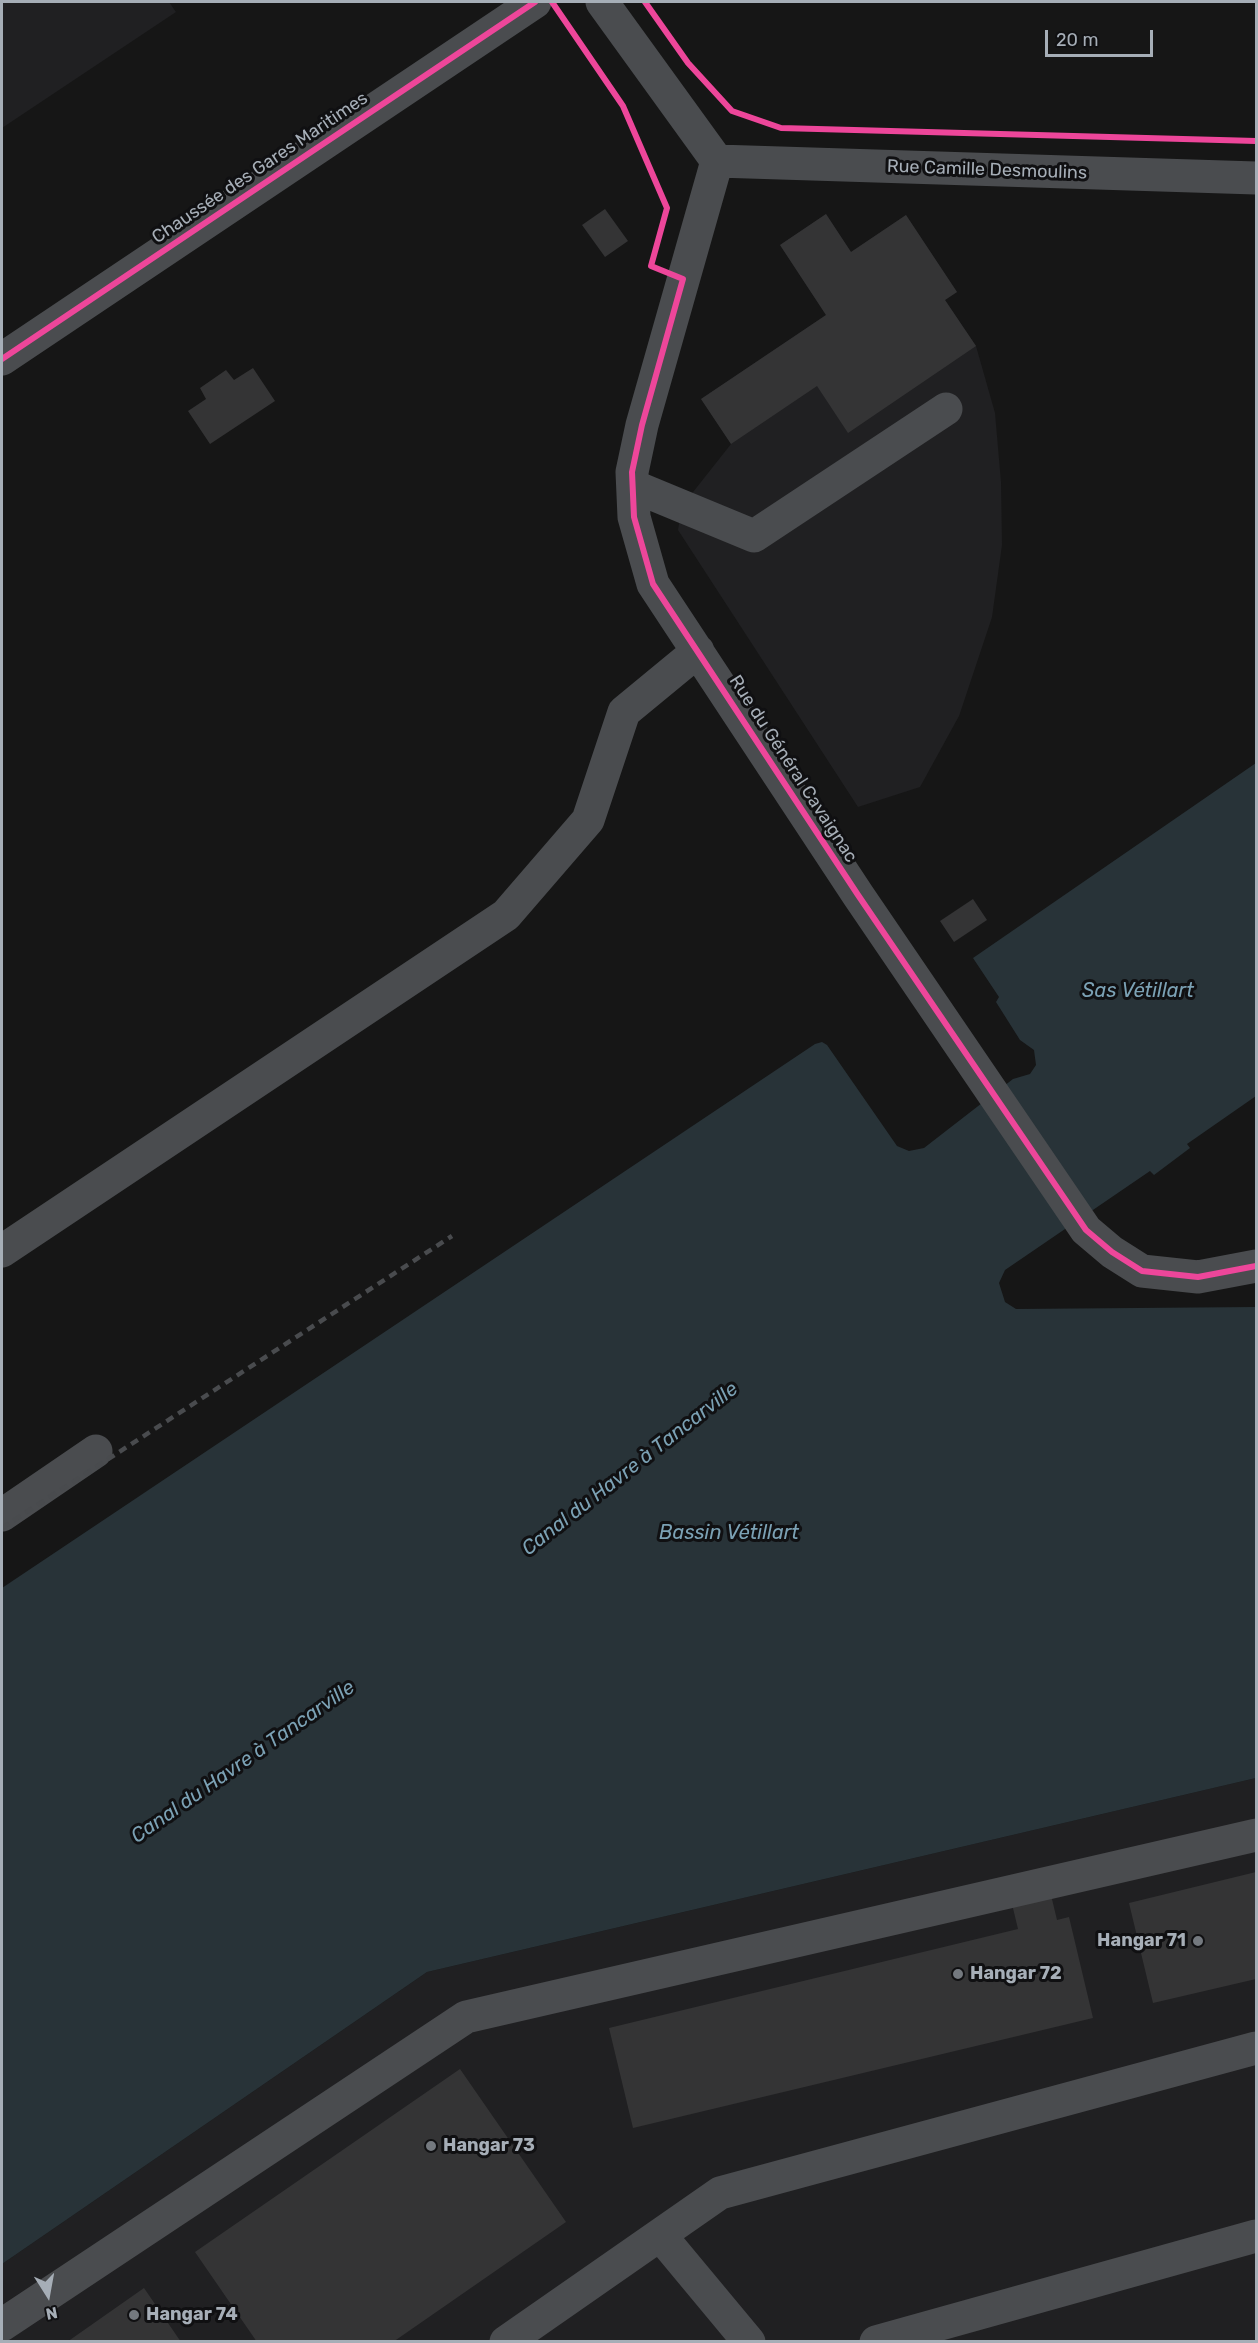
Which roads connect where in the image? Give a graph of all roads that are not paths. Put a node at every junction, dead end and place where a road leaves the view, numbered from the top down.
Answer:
1 (535, 2) edge
2 (602, 2) edge
3 (717, 161) junction
4 (1257, 178) edge
5 (2, 359) edge
6 (946, 409) dead end
7 (633, 486) junction
8 (698, 651) junction
9 (2, 1251) edge
10 (1257, 1266) edge
11 (96, 1451) dead end
12 (2, 1515) edge
13 (1257, 1834) edge
14 (1257, 2048) edge
15 (660, 2235) junction
16 (1257, 2236) edge
17 (2, 2325) edge
18 (506, 2342) edge
19 (749, 2342) edge
20 (876, 2342) edge

1 - 5 street, Chaussée des Gares Maritimes
2 - 3 street
3 - 4 street, Rue Camille Desmoulins
3 - 7 street, Rue du Général Cavaignac
6 - 7 street
7 - 8 street, Rue du Général Cavaignac
8 - 9 street
8 - 10 street, Rue du Général Cavaignac
11 - 12 street
13 - 17 street
14 - 15 street
15 - 18 street
15 - 19 street
16 - 20 street

